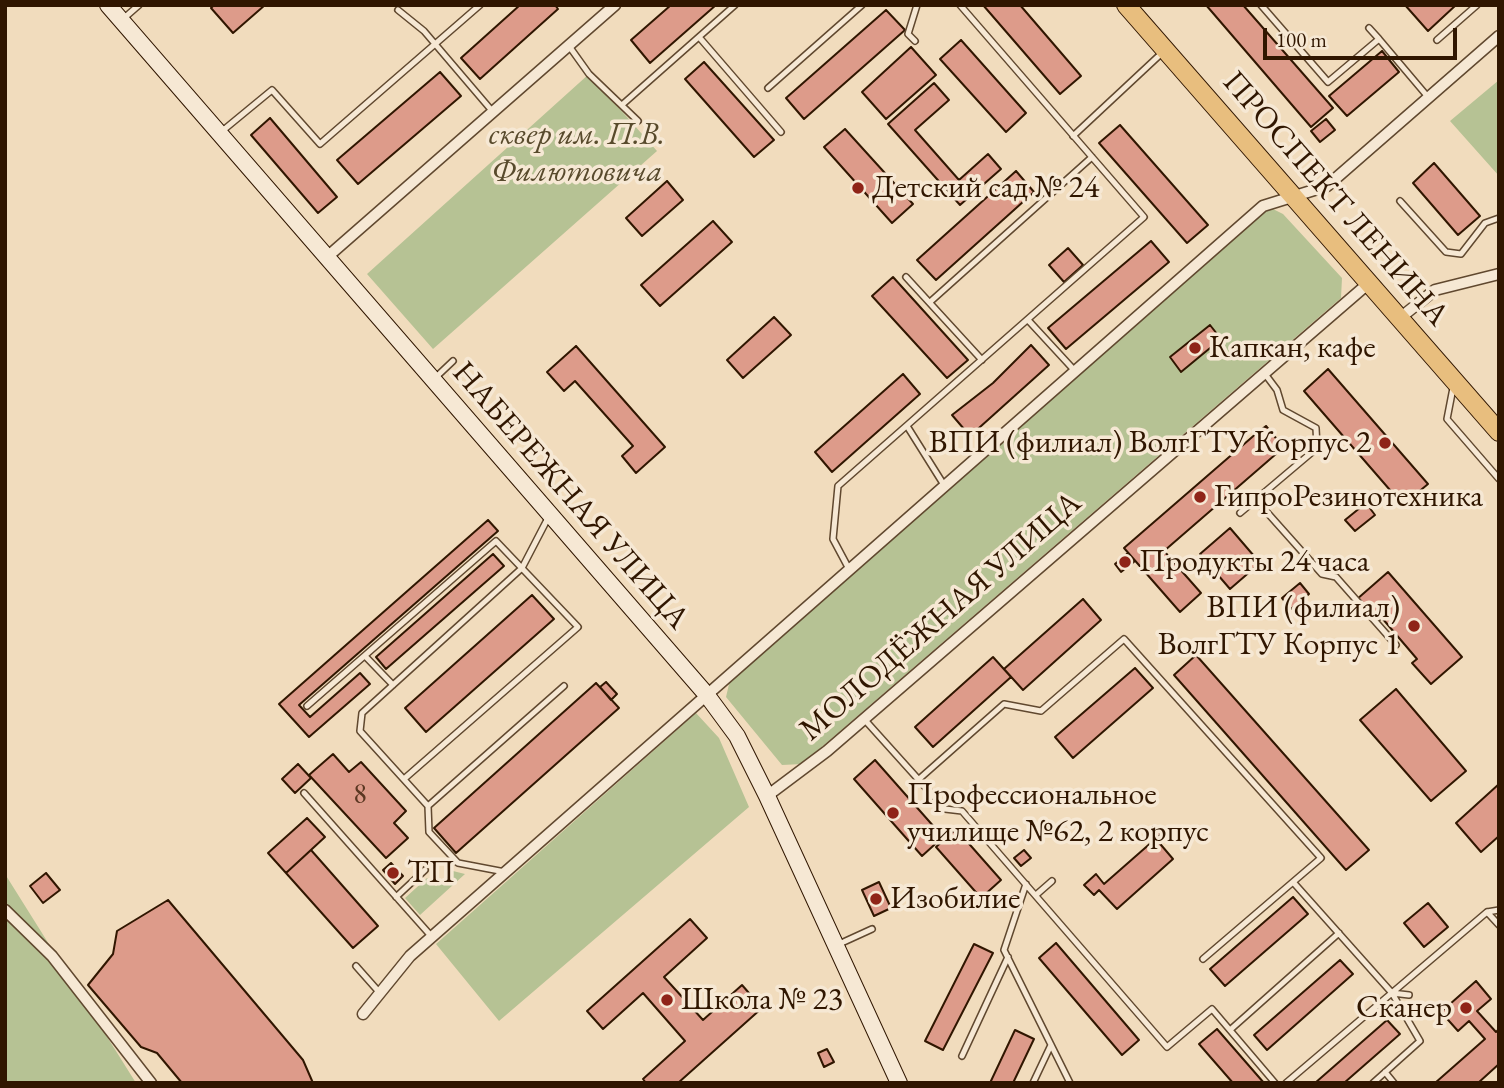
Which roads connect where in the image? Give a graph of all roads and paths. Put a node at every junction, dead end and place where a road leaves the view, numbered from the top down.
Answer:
1 (108, 5) edge
2 (139, 5) edge
3 (480, 5) edge
4 (615, 5) edge
5 (736, 5) edge
6 (862, 5) edge
7 (917, 5) edge
8 (960, 5) edge
9 (1126, 5) edge
10 (1261, 5) edge
11 (1477, 5) edge
12 (398, 10) dead end
13 (121, 21) junction
14 (1369, 28) dead end
15 (1499, 36) edge
16 (699, 37) junction
17 (1379, 39) junction
18 (1437, 40) dead end
19 (915, 41) dead end
20 (436, 44) junction
21 (569, 46) junction
22 (1165, 50) junction
23 (768, 88) dead end
24 (1428, 97) junction
25 (623, 104) junction
26 (494, 112) junction
27 (638, 121) dead end
28 (781, 132) dead end
29 (219, 134) junction
30 (1073, 136) junction
31 (1092, 157) junction
32 (1296, 196) junction
33 (1400, 201) dead end
34 (1499, 218) edge
35 (326, 258) junction
36 (1499, 274) edge
37 (906, 277) dead end
38 (1370, 282) junction
39 (930, 302) junction
40 (1400, 318) junction
41 (1028, 320) junction
42 (982, 360) junction
43 (453, 361) dead end
44 (1074, 371) junction
45 (1265, 374) junction
46 (432, 380) junction
47 (1454, 381) junction
48 (907, 426) junction
49 (1499, 432) edge
50 (1499, 479) edge
51 (944, 485) junction
52 (1256, 500) junction
53 (1240, 513) dead end
54 (550, 516) junction
55 (522, 568) junction
56 (849, 569) junction
57 (1396, 645) dead end
58 (365, 656) junction
59 (393, 685) junction
60 (564, 687) dead end
61 (706, 694) junction
62 (307, 706) dead end
63 (864, 719) junction
64 (404, 779) junction
65 (918, 780) junction
66 (304, 793) dead end
67 (767, 796) junction
68 (428, 806) junction
69 (425, 870) dead end
70 (505, 872) junction
71 (1052, 881) dead end
72 (1293, 882) junction
73 (1026, 884) junction
74 (1036, 895) junction
75 (397, 897) junction
76 (5, 910) edge
77 (1499, 910) edge
78 (1487, 912) junction
79 (1499, 925) edge
80 (872, 929) dead end
81 (1339, 933) junction
82 (432, 937) junction
83 (836, 946) junction
84 (1008, 957) junction
85 (1203, 959) dead end
86 (356, 966) dead end
87 (380, 993) junction
88 (1392, 993) junction
89 (1409, 995) dead end
90 (363, 1014) dead end
91 (1230, 1030) junction
92 (1051, 1045) junction
93 (962, 1056) dead end
94 (1385, 1072) junction
95 (151, 1083) edge
96 (899, 1083) edge
97 (1033, 1083) edge
98 (1070, 1083) edge
99 (1275, 1083) edge
100 (1286, 1083) edge
101 (1373, 1083) edge
102 (1394, 1083) edge

1 - 13 street, НАБЕРЕЖНАЯ УЛИЦА
2 - 13 lane
3 - 20 lane
4 - 21 street
5 - 16 lane
6 - 23 lane
7 - 19 lane
8 - 30 lane
9 - 22 main road, ПРОСПЕКТ ЛЕНИНА
10 - 17 lane
11 - 18 lane
12 - 20 lane
13 - 29 street, НАБЕРЕЖНАЯ УЛИЦА
14 - 17 lane
15 - 24 street
16 - 25 lane
16 - 28 lane
17 - 24 lane
20 - 26 lane
20 - 29 lane
21 - 25 lane
21 - 26 street
22 - 30 lane
22 - 32 main road, ПРОСПЕКТ ЛЕНИНА
24 - 32 street
25 - 27 lane
26 - 35 street
29 - 35 street, НАБЕРЕЖНАЯ УЛИЦА
30 - 31 lane
31 - 39 lane
31 - 41 lane
32 - 38 main road, ПРОСПЕКТ ЛЕНИНА
32 - 44 street
33 - 34 lane
35 - 46 street, НАБЕРЕЖНАЯ УЛИЦА
36 - 40 street
37 - 39 lane
38 - 40 main road, ПРОСПЕКТ ЛЕНИНА
38 - 45 street, МОЛОДЁЖНАЯ УЛИЦА
39 - 42 lane
40 - 47 main road, ПРОСПЕКТ ЛЕНИНА
41 - 42 lane
41 - 44 lane
42 - 48 lane
43 - 46 lane
44 - 51 street
45 - 52 lane
45 - 63 street, МОЛОДЁЖНАЯ УЛИЦА
46 - 54 street, НАБЕРЕЖНАЯ УЛИЦА
47 - 49 main road, ПРОСПЕКТ ЛЕНИНА
47 - 50 lane
48 - 51 lane
48 - 56 lane
51 - 56 street
52 - 53 lane
52 - 57 lane
54 - 55 lane
54 - 61 street, НАБЕРЕЖНАЯ УЛИЦА
55 - 58 lane
55 - 59 lane
55 - 64 lane
56 - 61 street
58 - 59 lane
58 - 62 lane
59 - 64 lane
60 - 68 lane
61 - 67 street, НАБЕРЕЖНАЯ УЛИЦА
61 - 70 street
63 - 65 lane
63 - 67 street, МОЛОДЁЖНАЯ УЛИЦА
64 - 68 lane
65 - 72 lane
65 - 73 lane
66 - 75 lane
67 - 83 street, НАБЕРЕЖНАЯ УЛИЦА
68 - 70 lane
69 - 75 lane
70 - 82 street
71 - 74 lane
72 - 81 lane
72 - 85 lane
73 - 74 lane
73 - 84 lane
74 - 91 lane
75 - 82 lane
76 - 95 street
77 - 78 lane
78 - 79 lane
78 - 88 lane
80 - 83 lane
81 - 88 lane
81 - 91 lane
82 - 87 street
83 - 96 street, НАБЕРЕЖНАЯ УЛИЦА
84 - 92 lane
84 - 93 lane
86 - 87 lane
87 - 90 street
88 - 89 lane
88 - 94 lane
88 - 100 lane
91 - 99 lane
92 - 97 lane
92 - 98 lane
94 - 101 lane
94 - 102 lane

